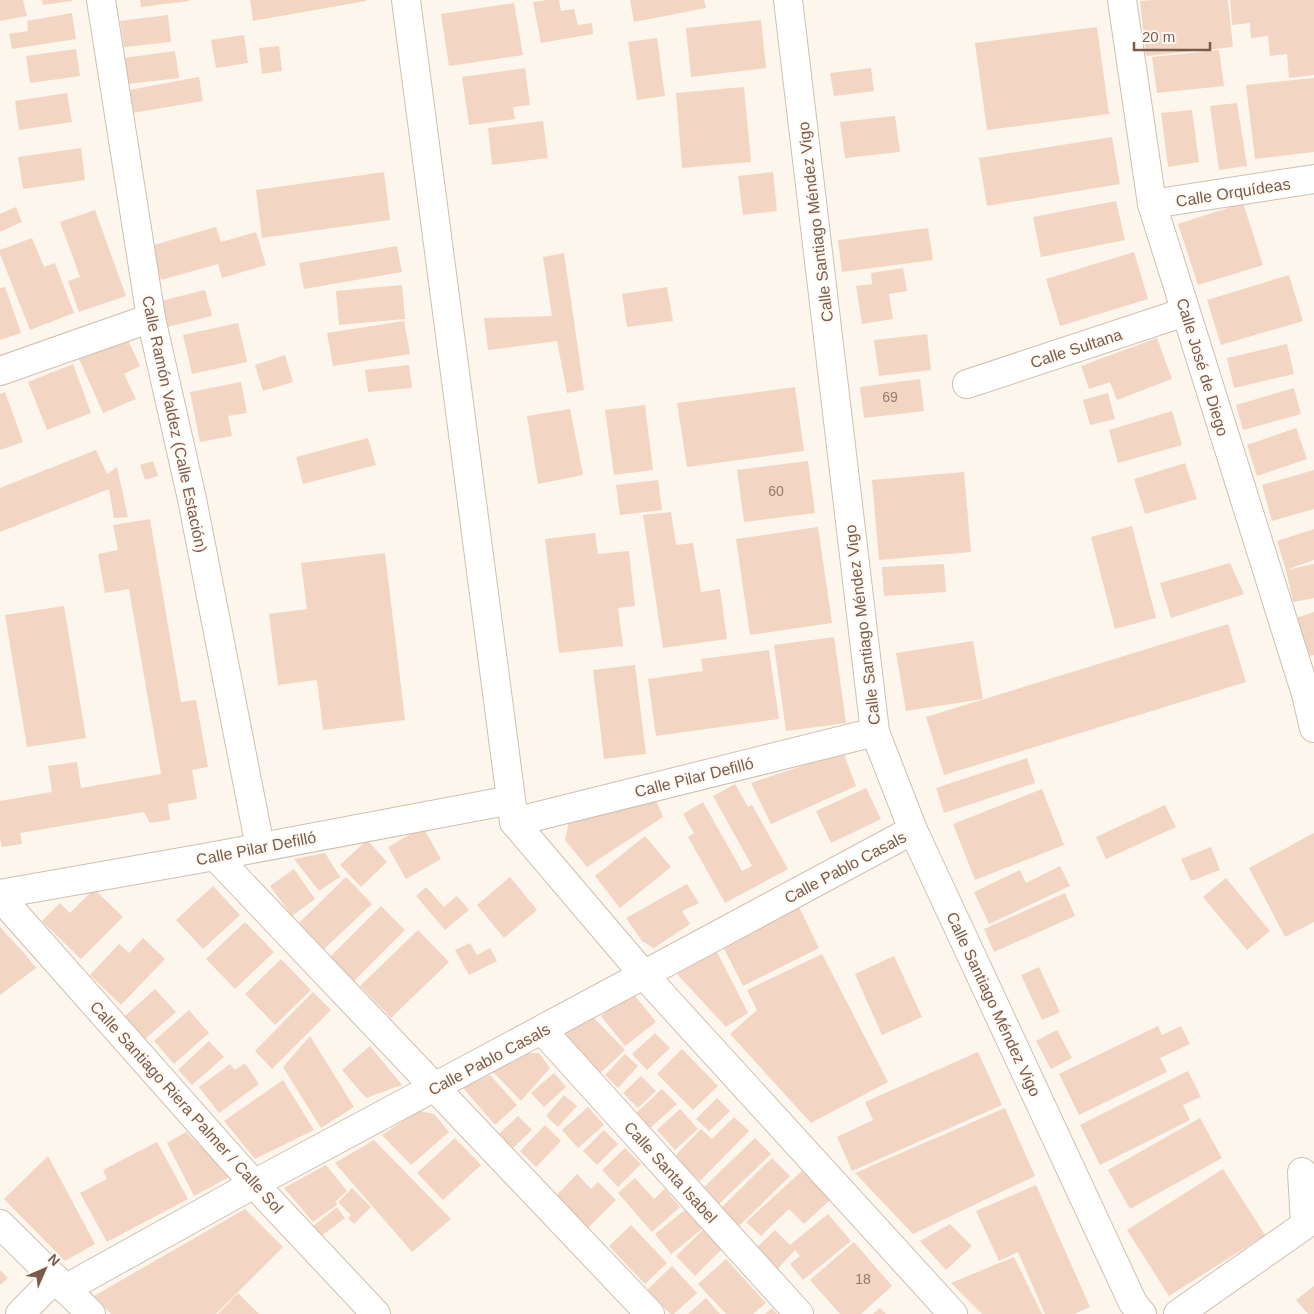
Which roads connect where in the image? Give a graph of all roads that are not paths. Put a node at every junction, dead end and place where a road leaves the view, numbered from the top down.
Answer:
1 (101, 0) edge
2 (406, 0) edge
3 (788, 0) edge
4 (1122, 0) edge
5 (1314, 179) edge
6 (1152, 204) junction
7 (1185, 312) junction
8 (151, 318) junction
9 (0, 371) edge
10 (967, 384) dead end
11 (1310, 692) edge
12 (1314, 728) edge
13 (874, 732) junction
14 (512, 811) junction
15 (913, 830) junction
16 (260, 847) junction
17 (215, 856) junction
18 (0, 896) edge
19 (644, 975) junction
20 (542, 1030) junction
21 (435, 1088) junction
22 (1302, 1172) dead end
23 (254, 1184) junction
24 (0, 1224) edge
25 (60, 1284) junction
26 (20, 1314) edge
27 (91, 1314) edge
28 (376, 1314) edge
29 (650, 1314) edge
30 (799, 1314) edge
31 (953, 1314) edge
32 (1142, 1314) edge
33 (1178, 1314) edge

1 - 8 street, Calle Ramón Valdez (Calle Estación)
2 - 14 street
3 - 13 street, Calle Santiago Méndez Vigo
4 - 6 street, Calle José de Diego
5 - 6 street, Calle Orquídeas
6 - 7 street, Calle José de Diego
7 - 10 street, Calle Sultana
7 - 11 street, Calle José de Diego
8 - 9 street
8 - 16 street, Calle Ramón Valdez (Calle Estación)
11 - 12 street, Calle José de Diego
13 - 14 street, Calle Pilar Defilló
13 - 15 street, Calle Santiago Méndez Vigo
14 - 16 street, Calle Pilar Defilló
14 - 19 street
15 - 19 street, Calle Pablo Casals
15 - 32 street, Calle Santiago Méndez Vigo
16 - 17 street, Calle Pilar Defilló
17 - 18 street, Calle Pilar Defilló
17 - 21 street
18 - 23 street, Calle Santiago Riera Palmer / Calle Sol
19 - 20 street, Calle Pablo Casals
19 - 31 street
20 - 21 street, Calle Pablo Casals
20 - 30 street, Calle Santa Isabel
21 - 23 street, Calle Pablo Casals
21 - 29 street
22 - 33 street
23 - 25 street, Calle Pablo Casals
23 - 28 street, Calle Santiago Riera Palmer / Calle Sol
24 - 25 street
25 - 26 street, Calle Pablo Casals
25 - 27 street

